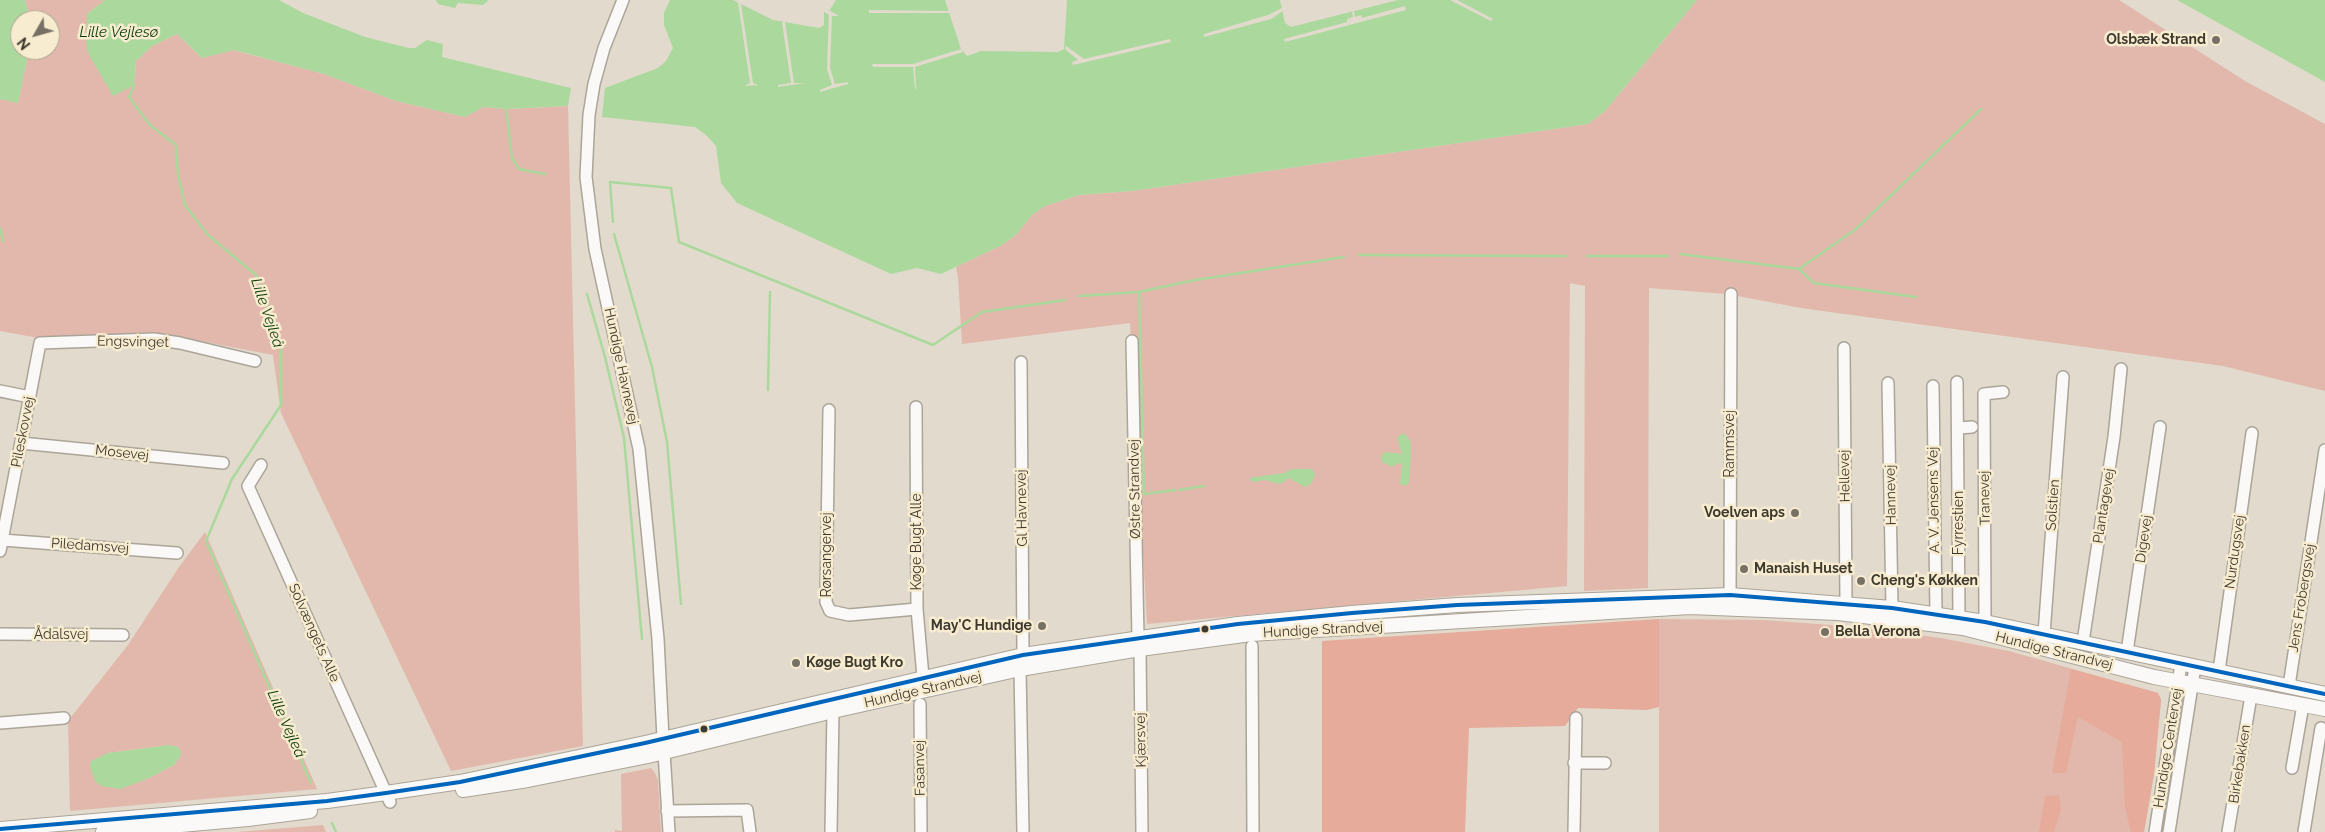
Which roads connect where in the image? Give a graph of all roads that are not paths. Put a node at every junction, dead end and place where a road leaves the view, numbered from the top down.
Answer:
1 (623, 0) edge
2 (1731, 294) dead end
3 (1132, 341) dead end
4 (40, 343) joint
5 (1844, 348) dead end
6 (255, 361) dead end
7 (1021, 362) dead end
8 (2121, 369) dead end
9 (2064, 377) dead end
10 (1957, 382) dead end
11 (1888, 383) dead end
12 (1933, 386) dead end
13 (0, 391) edge
14 (2003, 392) dead end
15 (30, 397) junction
16 (916, 407) dead end
17 (829, 410) dead end
18 (1972, 426) dead end
19 (2160, 427) dead end
20 (1958, 428) junction
21 (2252, 433) dead end
22 (21, 443) junction
23 (2325, 450) edge
24 (223, 463) dead end
25 (261, 465) dead end
26 (1, 545) edge
27 (177, 553) dead end
28 (1730, 595) junction
29 (1846, 603) junction
30 (1892, 608) junction
31 (918, 609) junction
32 (1936, 614) junction
33 (1959, 617) junction
34 (1985, 622) junction
35 (0, 634) edge
36 (2044, 634) junction
37 (123, 635) dead end
38 (2083, 642) junction
39 (1139, 643) junction
40 (1252, 646) dead end
41 (2128, 652) junction
42 (1024, 654) junction
43 (2188, 665) junction
44 (1020, 669) junction
45 (2219, 671) junction
46 (923, 677) junction
47 (2185, 683) junction
48 (2289, 686) junction
49 (2325, 694) edge
50 (2251, 696) junction
51 (920, 704) dead end
52 (2303, 705) junction
53 (2325, 709) edge
54 (833, 711) junction
55 (64, 718) dead end
56 (1576, 718) dead end
57 (0, 723) edge
58 (2321, 728) dead end
59 (663, 738) junction
60 (664, 752) junction
61 (1574, 763) junction
62 (1605, 763) dead end
63 (2292, 768) dead end
64 (388, 797) junction
65 (327, 805) junction
66 (667, 811) junction
67 (0, 829) edge
68 (103, 832) edge
69 (669, 832) edge
70 (750, 832) edge
71 (831, 832) edge
72 (921, 832) edge
73 (1022, 832) edge
74 (1142, 832) edge
75 (1253, 832) edge
76 (1574, 832) edge
77 (2155, 832) edge
78 (2169, 832) edge
79 (2228, 832) edge
80 (2304, 832) edge

1 - 59 street, Hundige Havnevej
2 - 28 street, Rammsvej
3 - 39 street, Østre Strandvej
4 - 6 street, Engsvinget
4 - 15 street, Pileskovvej
5 - 29 street, Hellevej
7 - 42 street, Gl Havnevej
8 - 38 street, Plantagevej
9 - 36 street, Solstien
10 - 20 street, Fyrrestien
11 - 30 street, Hannevej
12 - 32 street, A. V. Jensens Vej
13 - 15 street
14 - 34 street, Tranevej
15 - 22 street, Pileskovvej
16 - 31 street, Køge Bugt Alle
17 - 31 street, Rørsangervej
18 - 20 street
19 - 41 street, Digevej
20 - 33 street, Fyrrestien
21 - 45 street, Nurdugsvej
22 - 24 street, Mosevej
22 - 26 street, Pileskovvej
23 - 48 street, Jens Frobergsvej
25 - 64 street, Solvængets Alle
26 - 27 street, Piledamsvej
28 - 29 main road, Hundige Strandvej
28 - 39 main road, Hundige Strandvej
29 - 30 main road, Hundige Strandvej
30 - 32 main road, Hundige Strandvej
31 - 46 street, Køge Bugt Alle
32 - 33 main road, Hundige Strandvej
33 - 34 main road, Hundige Strandvej
34 - 36 main road, Hundige Strandvej
35 - 37 street, Ådalsvej
36 - 38 main road, Hundige Strandvej
38 - 41 main road, Hundige Strandvej
39 - 42 main road, Hundige Strandvej
39 - 44 main road, Hundige Strandvej
39 - 47 main road, Hundige Strandvej
39 - 74 street, Kjærsvej
40 - 75 street
41 - 43 main road, Hundige Strandvej
42 - 46 main road, Hundige Strandvej
43 - 45 main road, Hundige Strandvej
43 - 47 street, Hundige Centervej
44 - 54 main road, Hundige Strandvej
44 - 73 street
45 - 48 main road, Hundige Strandvej
46 - 59 main road, Hundige Strandvej
47 - 50 main road, Hundige Strandvej
47 - 77 street, Hundige Centervej
47 - 78 street, Hundige Centervej
48 - 49 main road, Hundige Strandvej
50 - 52 main road, Hundige Strandvej
50 - 79 street, Birkebakken
51 - 72 street, Fasanvej
52 - 53 main road, Hundige Strandvej
52 - 63 street
54 - 60 main road, Hundige Strandvej
54 - 71 street
55 - 57 street
56 - 61 street
58 - 80 street
59 - 60 main road
59 - 64 main road, Hundige Strandvej
60 - 64 main road, Hundige Strandvej
60 - 66 street
61 - 62 street
61 - 76 street
64 - 65 main road, Hundige Strandvej
65 - 67 main road
65 - 68 main road
66 - 69 street
66 - 70 street

